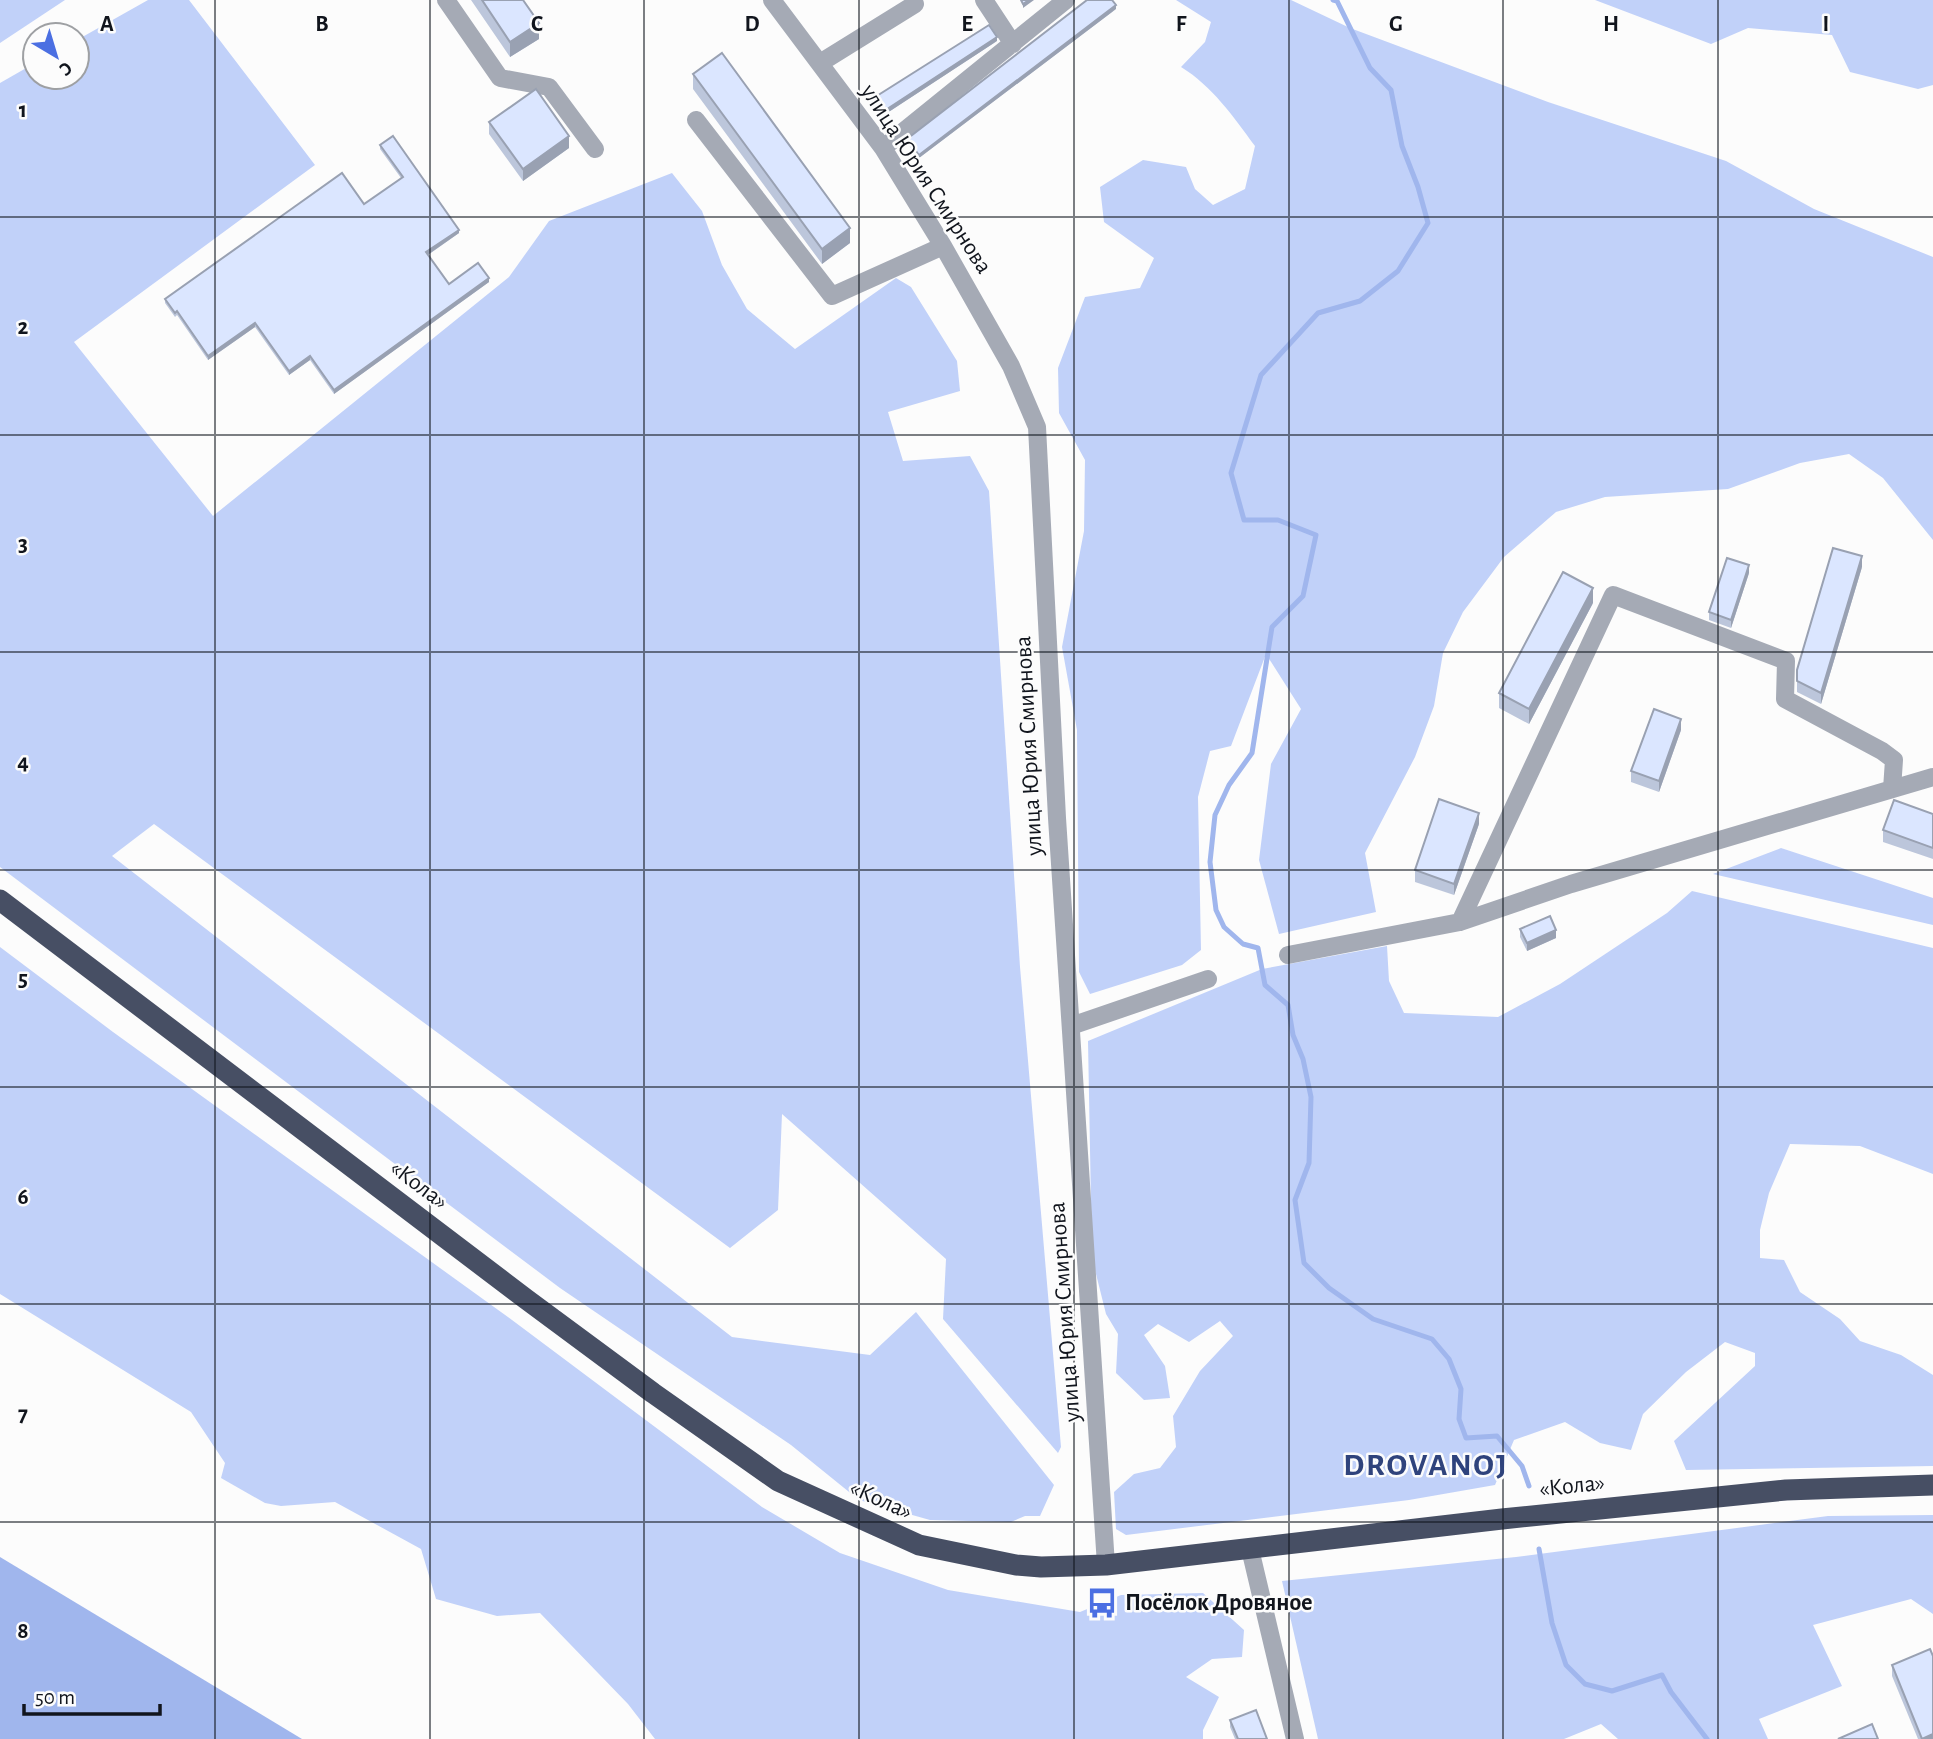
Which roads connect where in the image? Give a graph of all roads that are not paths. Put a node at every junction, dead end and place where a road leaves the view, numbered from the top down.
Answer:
1 (446, 0) edge
2 (772, 0) edge
3 (985, 0) edge
4 (1066, 0) edge
5 (915, 4) dead end
6 (1013, 44) junction
7 (820, 63) junction
8 (696, 120) dead end
9 (883, 148) junction
10 (595, 149) dead end
11 (943, 246) junction
12 (1933, 776) edge
13 (1892, 789) junction
14 (0, 900) edge
15 (1460, 922) junction
16 (1288, 955) dead end
17 (1208, 979) dead end
18 (1071, 1026) junction
19 (1933, 1485) edge
20 (1250, 1549) junction
21 (1106, 1565) junction
22 (1295, 1739) edge

1 - 10 street
2 - 7 street, улица Юрия Смирнова
3 - 6 street
4 - 6 street
5 - 7 street
6 - 9 street
7 - 9 street, улица Юрия Смирнова
8 - 11 street
9 - 11 street, улица Юрия Смирнова
11 - 18 street, улица Юрия Смирнова
12 - 13 street
13 - 15 street
13 - 15 street
14 - 21 highway, «Кола»
15 - 16 street
17 - 18 street
18 - 21 street, улица Юрия Смирнова
19 - 20 highway, «Кола»
20 - 21 highway, «Кола»
20 - 22 street

